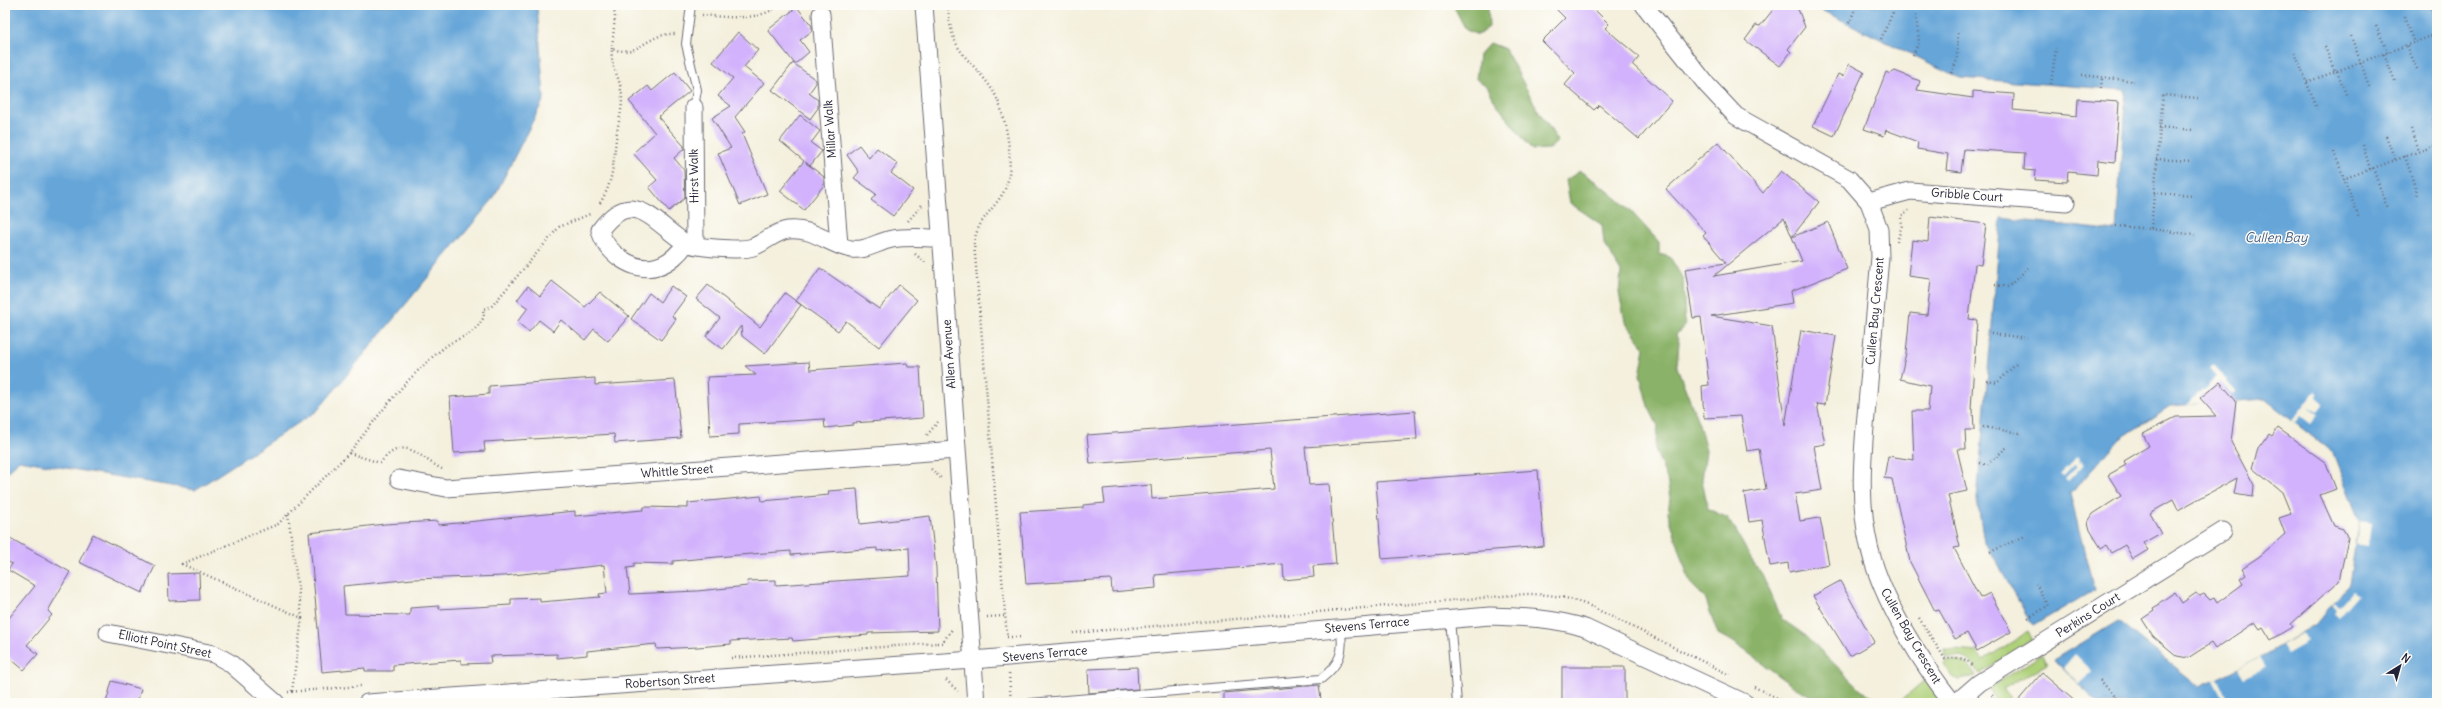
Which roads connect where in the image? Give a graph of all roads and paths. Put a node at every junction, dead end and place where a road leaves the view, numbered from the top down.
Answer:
1 (613, 5) edge
2 (691, 5) edge
3 (779, 5) edge
4 (924, 5) edge
5 (948, 5) edge
6 (1644, 5) edge
7 (1857, 5) edge
8 (1896, 5) edge
9 (2431, 9) dead end
10 (690, 14) junction
11 (821, 14) dead end
12 (1916, 15) dead end
13 (2404, 17) dead end
14 (1849, 23) dead end
15 (2376, 26) dead end
16 (2437, 27) edge
17 (1958, 33) dead end
18 (2437, 34) edge
19 (687, 35) junction
20 (2352, 36) dead end
21 (2431, 36) junction
22 (1881, 39) dead end
23 (2414, 43) junction
24 (2407, 46) junction
25 (2325, 47) dead end
26 (2056, 48) dead end
27 (612, 49) junction
28 (2437, 51) edge
29 (2295, 53) dead end
30 (2388, 53) junction
31 (2384, 54) junction
32 (1913, 55) dead end
33 (2362, 62) junction
34 (2418, 71) dead end
35 (2336, 72) junction
36 (1951, 73) dead end
37 (2082, 75) dead end
38 (2102, 78) junction
39 (2134, 81) dead end
40 (2395, 81) dead end
41 (2307, 82) junction
42 (2052, 84) dead end
43 (2101, 88) dead end
44 (2370, 88) dead end
45 (2347, 97) dead end
46 (2198, 98) dead end
47 (694, 108) joint
48 (2317, 109) dead end
49 (2433, 119) dead end
50 (2160, 127) junction
51 (2411, 129) dead end
52 (2437, 129) edge
53 (2194, 130) dead end
54 (2386, 136) dead end
55 (2363, 145) dead end
56 (2437, 145) edge
57 (2334, 152) dead end
58 (2418, 152) junction
59 (2405, 156) junction
60 (2156, 159) junction
61 (2395, 160) junction
62 (2192, 161) dead end
63 (2372, 168) junction
64 (2343, 179) junction
65 (2154, 193) junction
66 (2194, 196) dead end
67 (2418, 196) dead end
68 (1869, 202) junction
69 (2066, 203) dead end
70 (598, 206) dead end
71 (1910, 208) dead end
72 (2387, 208) dead end
73 (592, 212) dead end
74 (2359, 218) dead end
75 (2116, 226) dead end
76 (2151, 229) junction
77 (2195, 236) dead end
78 (940, 238) junction
79 (691, 244) junction
80 (1897, 244) dead end
81 (839, 245) junction
82 (2028, 268) dead end
83 (1995, 285) dead end
84 (1991, 334) dead end
85 (2028, 338) dead end
86 (451, 344) dead end
87 (2016, 364) dead end
88 (1987, 381) dead end
89 (1983, 427) dead end
90 (2020, 433) dead end
91 (2006, 447) dead end
92 (956, 450) junction
93 (349, 453) dead end
94 (1980, 463) dead end
95 (399, 479) dead end
96 (288, 514) junction
97 (2223, 531) dead end
98 (2025, 536) dead end
99 (1990, 552) dead end
100 (2036, 584) dead end
101 (1916, 614) dead end
102 (1004, 616) dead end
103 (302, 618) junction
104 (2028, 618) dead end
105 (1450, 619) junction
106 (1340, 628) junction
107 (108, 633) dead end
108 (973, 660) junction
109 (2100, 680) dead end
110 (1982, 681) junction
111 (292, 691) dead end
112 (2116, 697) junction
113 (276, 703) edge
114 (367, 703) edge
115 (976, 703) edge
116 (1030, 703) edge
117 (1457, 703) edge
118 (1745, 703) edge
119 (1953, 703) edge
120 (1956, 703) edge
121 (1996, 703) edge
122 (2109, 703) edge
123 (2122, 703) edge

1 - 27 path
2 - 10 lane
3 - 10 path
4 - 78 street, Allen Avenue
5 - 102 path
6 - 68 street, Cullen Bay Crescent
7 - 14 path
8 - 22 path
9 - 16 path
10 - 19 lane
11 - 81 street, Millar Walk
12 - 32 path
13 - 23 path
15 - 30 path
17 - 36 path
18 - 21 path
19 - 27 path
19 - 47 lane
20 - 33 path
21 - 23 path
21 - 28 path
23 - 24 path
24 - 30 path
24 - 34 path
25 - 35 path
26 - 42 path
27 - 70 path
29 - 41 path
30 - 31 path
31 - 33 path
31 - 40 path
33 - 35 path
33 - 44 path
35 - 41 path
35 - 45 path
37 - 38 path
38 - 39 path
38 - 43 path
41 - 48 path
46 - 50 path
47 - 79 street, Hirst Walk
49 - 52 path
50 - 53 path
50 - 60 path
51 - 58 path
54 - 61 path
55 - 63 path
56 - 58 path
57 - 64 path
58 - 59 path
59 - 61 path
59 - 67 path
60 - 62 path
60 - 65 path
61 - 63 path
63 - 64 path
63 - 72 path
64 - 74 path
65 - 66 path
65 - 76 path
68 - 69 street, Gribble Court
68 - 119 street, Cullen Bay Crescent
71 - 80 path
73 - 86 path
75 - 76 path
76 - 77 path
78 - 81 street
78 - 92 street, Allen Avenue
79 - 79 street
79 - 81 street
82 - 83 path
84 - 85 path
87 - 88 path
89 - 90 path
91 - 94 path
92 - 95 street, Whittle Street
92 - 108 street, Allen Avenue
93 - 96 path
96 - 103 path
96 - 103 path
97 - 110 street, Perkins Court
98 - 99 path
100 - 104 path
101 - 110 path
103 - 111 path
105 - 106 street, Stevens Terrace
105 - 117 lane
105 - 118 street, Stevens Terrace
106 - 108 street, Stevens Terrace
106 - 116 lane
107 - 113 street, Elliott Point Street
108 - 114 street, Robertson Street
108 - 115 street, Allen Avenue
109 - 112 path
110 - 120 street, Perkins Court
110 - 121 path
112 - 122 path
112 - 123 path

